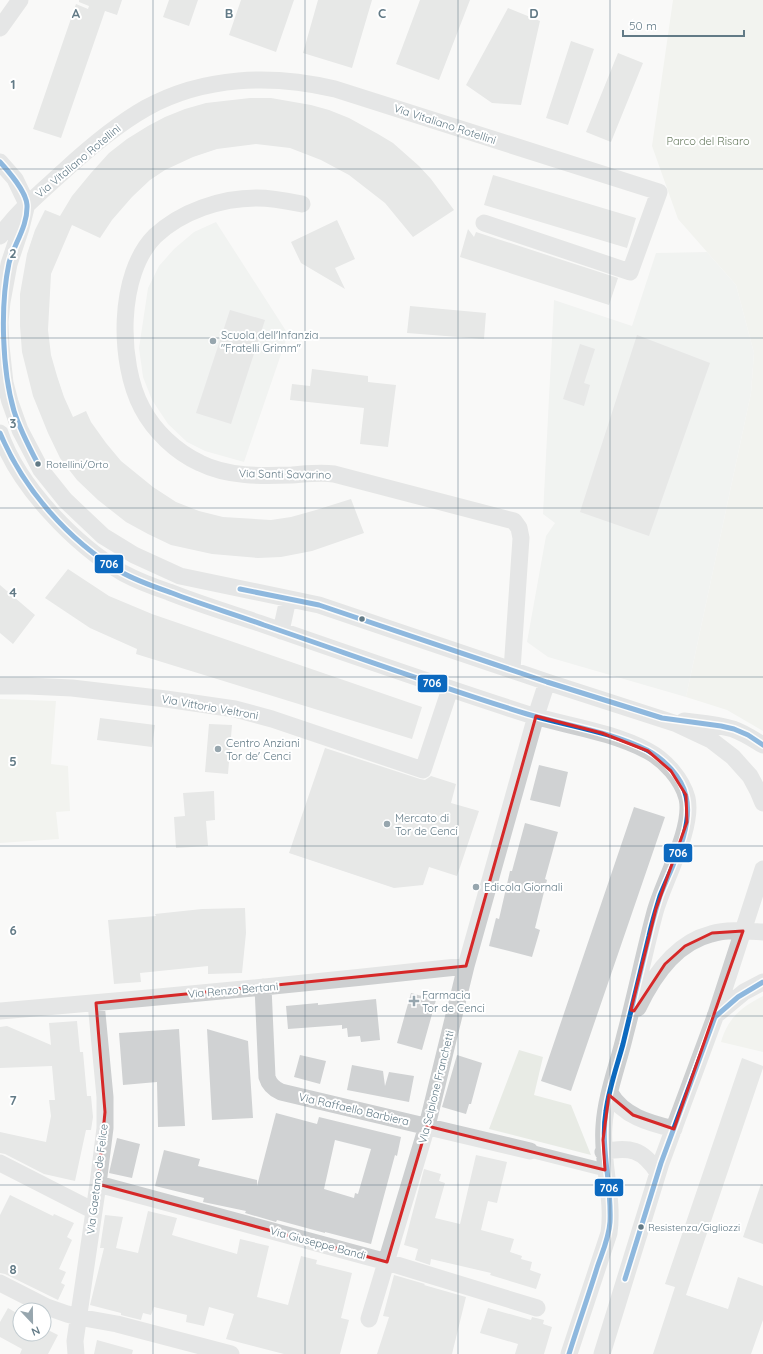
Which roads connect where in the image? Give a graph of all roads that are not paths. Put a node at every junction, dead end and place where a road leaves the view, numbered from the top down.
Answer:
1 (20, 0) edge
2 (0, 28) edge
3 (0, 162) edge
4 (27, 204) junction
5 (302, 204) dead end
6 (484, 223) dead end
7 (0, 236) edge
8 (17, 239) junction
9 (0, 433) edge
10 (288, 599) junction
11 (281, 631) junction
12 (512, 670) junction
13 (547, 682) junction
14 (0, 686) edge
15 (450, 689) junction
16 (536, 716) junction
17 (662, 718) junction
18 (763, 745) edge
19 (763, 803) edge
20 (762, 874) edge
21 (763, 932) edge
22 (466, 966) junction
23 (763, 982) edge
24 (263, 987) junction
25 (96, 1003) junction
26 (0, 1011) edge
27 (715, 1017) junction
28 (625, 1035) junction
29 (610, 1093) junction
30 (427, 1126) junction
31 (674, 1129) junction
32 (530, 1151) joint
33 (603, 1152) junction
34 (0, 1163) edge
35 (605, 1170) junction
36 (658, 1172) junction
37 (98, 1184) junction
38 (94, 1211) junction
39 (387, 1262) junction
40 (0, 1283) edge
41 (537, 1308) dead end
42 (78, 1317) junction
43 (370, 1319) dead end
44 (76, 1354) edge
45 (232, 1354) edge
46 (569, 1354) edge
47 (602, 1354) edge

1 - 2 street
3 - 4 street
4 - 6 street, Via Vitaliano Rotellini
4 - 7 street, Via Vitaliano Rotellini
4 - 8 street, Via Vitaliano Rotellini
5 - 12 street, Via Santi Savarino
7 - 8 street
8 - 10 street, Via Vitaliano Rotellini
9 - 11 street
10 - 11 street
10 - 12 street, Via Vitaliano Rotellini
11 - 15 street
12 - 13 street, Via Vitaliano Rotellini
13 - 16 street, Via Scipione Franchetti
13 - 17 street, Via Vitaliano Rotellini
14 - 15 street, Via Vittorio Veltroni
15 - 16 street
16 - 22 street, Via Scipione Franchetti
16 - 28 street
17 - 18 street
17 - 19 street
20 - 27 street
21 - 28 street
22 - 24 street, Via Renzo Bertani
22 - 30 street, Via Scipione Franchetti
23 - 27 street
24 - 25 street, Via Renzo Bertani
24 - 30 street, Via Raffaello Barbiera
25 - 26 street, Via Renzo Bertani
25 - 37 street, Via Gaetano de Felice
27 - 31 street
28 - 29 street
29 - 31 street
29 - 33 street
30 - 32 street, Via Raffaello Barbiera
30 - 39 street, Via Scipione Franchetti
31 - 36 street
32 - 35 street, Via Raffaello Barbiera
33 - 35 street
33 - 36 street
34 - 38 street
35 - 46 street
36 - 47 street
37 - 38 street, Via Gaetano de Felice
37 - 39 street, Via Giuseppe Bandi
38 - 42 street, Via Gaetano de Felice
39 - 41 street, Via Giuseppe Bandi
39 - 43 street, Via Scipione Franchetti
40 - 42 street
42 - 44 street, Via Gaetano de Felice
42 - 45 street

